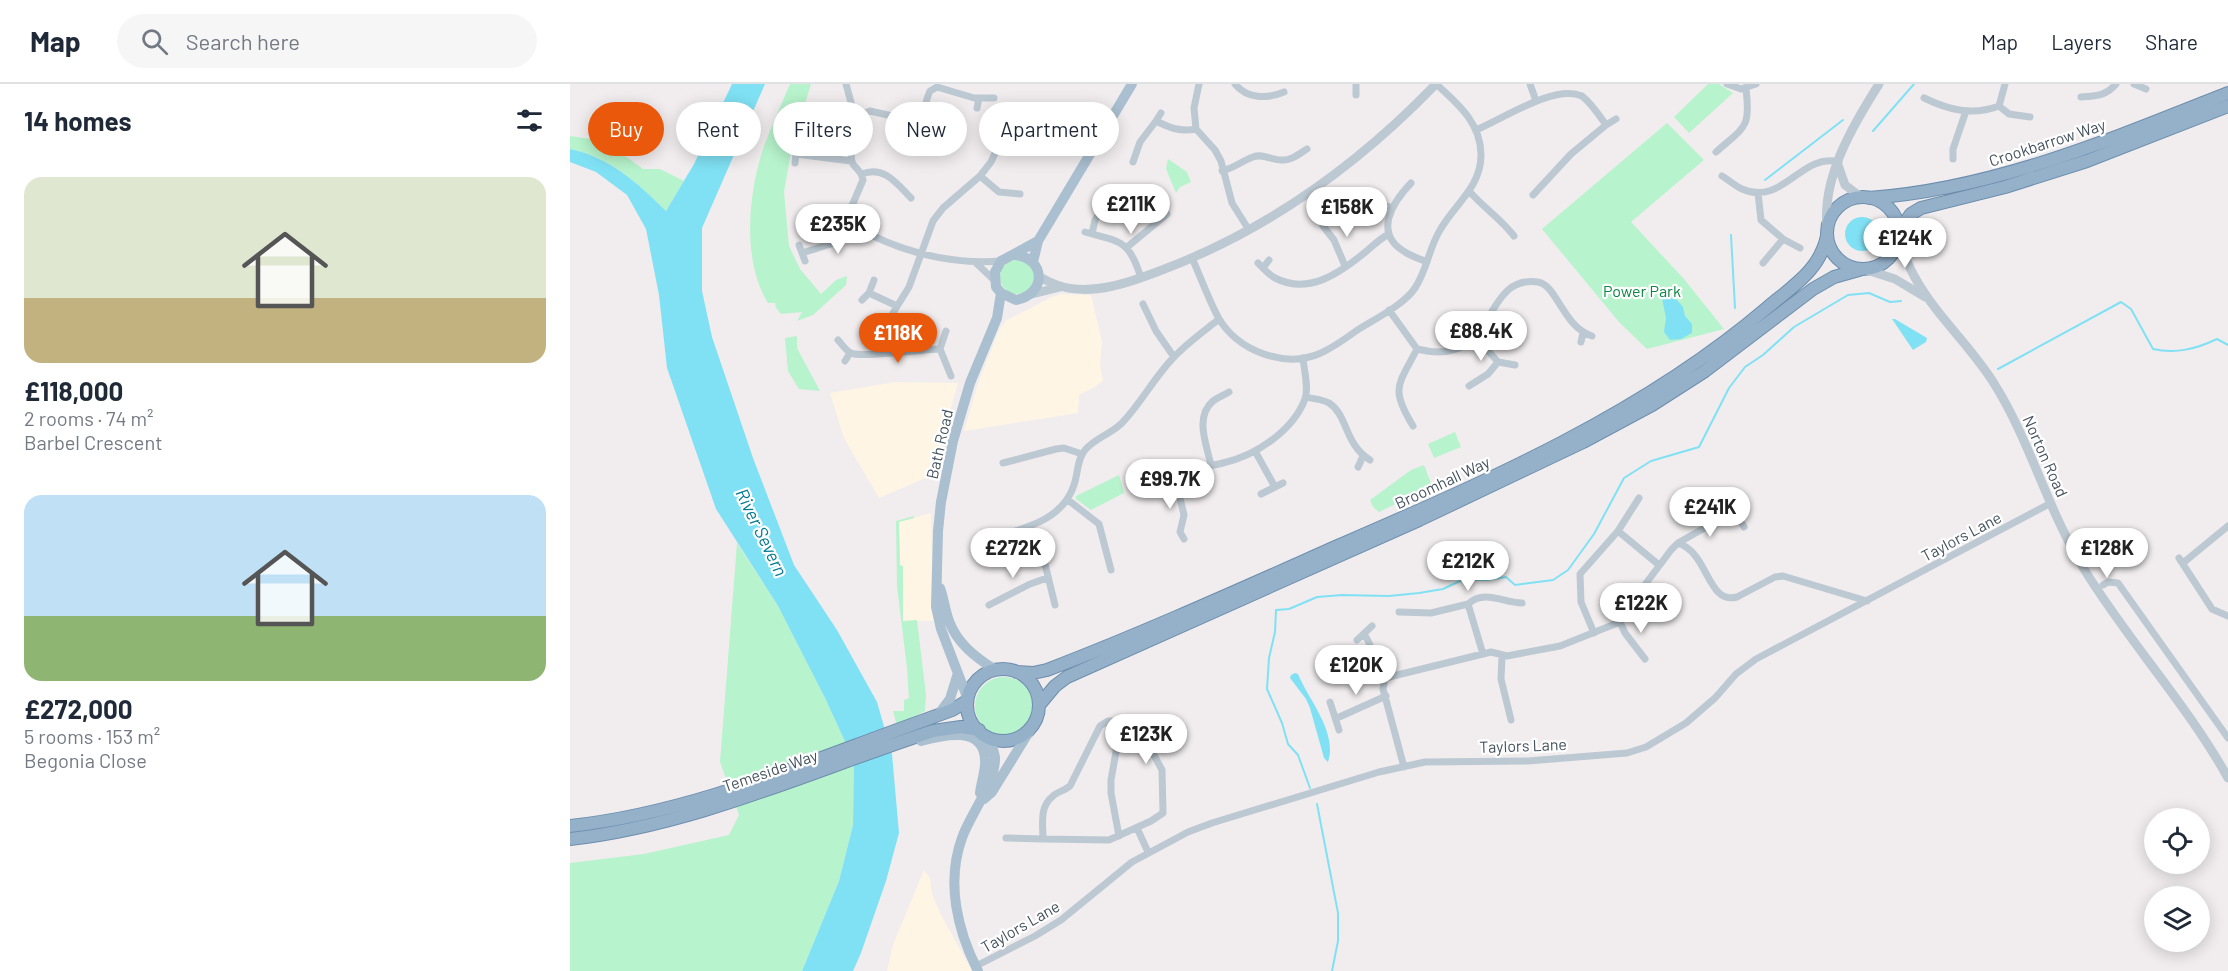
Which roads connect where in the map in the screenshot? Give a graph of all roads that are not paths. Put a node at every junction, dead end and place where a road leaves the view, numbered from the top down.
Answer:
1 (846, 84) edge
2 (1132, 84) edge
3 (1199, 84) edge
4 (1235, 84) edge
5 (1356, 84) edge
6 (1436, 84) edge
7 (1530, 84) edge
8 (1727, 84) edge
9 (1756, 84) edge
10 (1879, 84) edge
11 (2005, 84) edge
12 (2116, 84) edge
13 (2137, 84) edge
14 (1746, 89) junction
15 (2146, 89) dead end
16 (1284, 92) dead end
17 (2228, 93) edge
18 (1356, 95) dead end
19 (2081, 97) dead end
20 (979, 98) junction
21 (994, 98) dead end
22 (1535, 98) junction
23 (1924, 98) dead end
24 (851, 102) edge
25 (927, 102) edge
26 (1999, 106) junction
27 (2228, 106) edge
28 (977, 108) dead end
29 (1966, 111) junction
30 (1161, 112) dead end
31 (2030, 117) dead end
32 (1616, 119) dead end
33 (1156, 121) junction
34 (1606, 125) junction
35 (1196, 129) junction
36 (1476, 130) junction
37 (1307, 148) dead end
38 (1716, 152) dead end
39 (796, 156) edge
40 (812, 156) edge
41 (851, 156) edge
42 (994, 156) edge
43 (1953, 159) dead end
44 (851, 161) junction
45 (1132, 162) dead end
46 (795, 163) dead end
47 (1839, 163) junction
48 (1222, 171) junction
49 (862, 174) junction
50 (980, 176) junction
51 (1722, 176) dead end
52 (1411, 183) dead end
53 (1470, 192) junction
54 (1758, 193) junction
55 (1020, 194) dead end
56 (1533, 195) dead end
57 (911, 198) dead end
58 (1865, 198) junction
59 (1107, 201) dead end
60 (1382, 204) dead end
61 (1391, 208) junction
62 (1167, 214) dead end
63 (851, 224) junction
64 (1323, 226) dead end
65 (1249, 230) junction
66 (1827, 232) junction
67 (1900, 232) junction
68 (1389, 234) junction
69 (1514, 236) dead end
70 (1783, 238) junction
71 (1038, 240) junction
72 (1126, 248) junction
73 (1800, 248) dead end
74 (921, 255) junction
75 (1015, 255) junction
76 (1192, 258) junction
77 (1269, 260) dead end
78 (805, 261) dead end
79 (1001, 261) junction
80 (1033, 262) junction
81 (1427, 262) junction
82 (976, 263) junction
83 (1763, 263) dead end
84 (1346, 266) junction
85 (1863, 270) junction
86 (1039, 277) junction
87 (1141, 278) junction
88 (874, 280) dead end
89 (994, 280) junction
90 (1060, 286) junction
91 (869, 293) junction
92 (1001, 293) junction
93 (1032, 294) junction
94 (862, 300) dead end
95 (1016, 300) junction
96 (1929, 300) junction
97 (1143, 304) dead end
98 (897, 306) junction
99 (1389, 310) junction
100 (997, 318) junction
101 (1219, 319) junction
102 (946, 331) dead end
103 (1583, 333) junction
104 (1592, 336) dead end
105 (1476, 337) junction
106 (838, 340) dead end
107 (1581, 342) dead end
108 (940, 349) junction
109 (1417, 349) junction
110 (887, 352) junction
111 (850, 353) junction
112 (1174, 357) junction
113 (1303, 358) junction
114 (845, 361) dead end
115 (1498, 362) junction
116 (1515, 365) dead end
117 (951, 376) dead end
118 (1469, 386) dead end
119 (1217, 387) dead end
120 (1229, 392) dead end
121 (1222, 396) junction
122 (1306, 397) junction
123 (1413, 426) dead end
124 (1255, 451) junction
125 (1082, 454) junction
126 (1003, 464) dead end
127 (1211, 465) junction
128 (1358, 467) dead end
129 (1173, 472) junction
130 (1151, 479) dead end
131 (1283, 483) dead end
132 (1275, 487) junction
133 (1261, 494) dead end
134 (1640, 498) dead end
135 (1068, 500) junction
136 (2051, 503) junction
137 (1030, 526) junction
138 (1744, 526) dead end
139 (2228, 526) edge
140 (1618, 531) junction
141 (1171, 533) dead end
142 (988, 539) dead end
143 (1678, 543) junction
144 (1659, 565) junction
145 (1111, 570) dead end
146 (1047, 578) junction
147 (938, 582) junction
148 (2103, 585) dead end
149 (1868, 601) junction
150 (1522, 603) dead end
151 (989, 604) dead end
152 (1468, 604) junction
153 (1055, 605) dead end
154 (1399, 612) dead end
155 (2228, 616) edge
156 (1620, 622) junction
157 (1372, 626) dead end
158 (1594, 633) junction
159 (1364, 634) junction
160 (1357, 640) dead end
161 (1483, 654) junction
162 (1502, 656) junction
163 (1645, 659) dead end
164 (994, 669) junction
165 (1017, 672) junction
166 (958, 673) junction
167 (1384, 679) junction
168 (1386, 696) junction
169 (967, 699) junction
170 (1330, 702) dead end
171 (1040, 704) junction
172 (938, 715) junction
173 (1337, 718) junction
174 (1511, 720) dead end
175 (1117, 721) junction
176 (1032, 727) junction
177 (979, 730) junction
178 (1339, 730) dead end
179 (2228, 738) edge
180 (918, 739) junction
181 (990, 739) junction
182 (1404, 767) junction
183 (2228, 778) edge
184 (724, 798) junction
185 (979, 805) junction
186 (570, 826) edge
187 (1137, 828) junction
188 (1119, 836) junction
189 (1006, 838) dead end
190 (570, 839) edge
191 (1043, 839) junction
192 (1148, 852) junction
193 (977, 969) edge

1 - 24 street
2 - 71 main road
3 - 35 street
4 - 16 street
5 - 18 street
6 - 36 street
6 - 65 street
7 - 22 street
8 - 14 street
9 - 14 street
10 - 47 street
11 - 26 street
12 - 19 street
13 - 15 street
14 - 38 street
17 - 58 highway, Crookbarrow Way
20 - 21 street
20 - 25 street
20 - 28 street
22 - 34 street
22 - 36 street
23 - 29 street
26 - 29 street
26 - 31 street
27 - 67 highway, Crookbarrow Way
29 - 43 street
30 - 33 street
32 - 34 street
33 - 35 street
33 - 45 street
34 - 56 street
35 - 48 street
36 - 53 street
37 - 48 street
39 - 46 street
40 - 44 street
41 - 44 street
42 - 50 street
44 - 49 street
47 - 54 street
47 - 58 street
47 - 66 street
48 - 65 street
49 - 57 street
49 - 63 street
50 - 55 street
50 - 74 street
51 - 54 street
52 - 61 street
53 - 69 street
53 - 81 street
54 - 70 street
58 - 66 highway
58 - 67 highway
59 - 72 street
60 - 61 street
61 - 68 street
62 - 72 street
63 - 74 street
63 - 78 street
64 - 84 street
65 - 76 street
66 - 85 highway
66 - 165 highway, Broomhall Way
67 - 85 highway
67 - 96 street, Norton Road
68 - 81 street
68 - 84 street
70 - 73 street
70 - 83 street
71 - 75 main road
71 - 80 main road
72 - 87 street
74 - 82 street
74 - 98 street
75 - 79 main road
75 - 80 main road
76 - 87 street
76 - 101 street
77 - 84 street
79 - 82 street
79 - 89 main road
80 - 86 main road
81 - 99 street
82 - 89 street
85 - 96 street, Norton Road
85 - 171 highway, Broomhall Way
86 - 90 street
86 - 93 main road
87 - 90 street
88 - 91 street
89 - 92 main road
90 - 93 street
91 - 94 street
91 - 98 street
92 - 95 main road
92 - 100 main road, Bath Road
93 - 95 main road, Bath Road
95 - 100 main road, Bath Road
96 - 136 street, Norton Road
97 - 112 street
98 - 110 street
99 - 109 street
99 - 113 street
100 - 147 main road, Bath Road
101 - 112 street
101 - 113 street
102 - 108 street
103 - 104 street
103 - 105 street
103 - 107 street
105 - 109 street
105 - 115 street
106 - 111 street
108 - 110 street
108 - 117 street
109 - 123 street
110 - 111 street
111 - 114 street
112 - 125 street
113 - 122 street
115 - 116 street
115 - 118 street
119 - 121 street
120 - 121 street
121 - 127 street
122 - 124 street
122 - 128 street
124 - 127 street
124 - 132 street
125 - 126 street
125 - 135 street
127 - 129 street
129 - 130 street
129 - 141 street
131 - 132 street
132 - 133 street
134 - 140 street
135 - 137 street
135 - 145 street
136 - 149 street, Taylors Lane
136 - 183 street, Norton Road
137 - 142 street
137 - 146 street
138 - 143 street
139 - 155 street
140 - 144 street
140 - 158 street
143 - 144 street
143 - 149 street
144 - 156 street
146 - 151 street
146 - 153 street
147 - 164 main road, Bath Road
147 - 166 main road, Bath Road
148 - 179 street
149 - 182 street, Taylors Lane
150 - 152 street
152 - 154 street
152 - 161 street
156 - 158 street
156 - 163 street
157 - 159 street
158 - 162 street
159 - 160 street
159 - 167 street
161 - 162 street
161 - 167 street
162 - 174 street
164 - 165 highway
164 - 169 highway
165 - 171 highway
166 - 169 main road, Bath Road
166 - 172 main road
167 - 168 street
168 - 173 street
168 - 182 street
169 - 172 highway, Temeside Way
169 - 177 highway
170 - 173 street
171 - 176 highway
172 - 184 highway, Temeside Way
173 - 178 street
175 - 187 street
175 - 188 street
175 - 191 street
176 - 181 highway
176 - 185 main road
177 - 180 highway, Temeside Way
177 - 181 highway
180 - 184 highway, Temeside Way
180 - 185 main road
181 - 185 main road
182 - 192 street, Taylors Lane
184 - 186 highway, Temeside Way
184 - 190 highway, Temeside Way
185 - 193 main road
187 - 188 street
187 - 192 street
188 - 191 street
189 - 191 street
192 - 193 street, Taylors Lane

